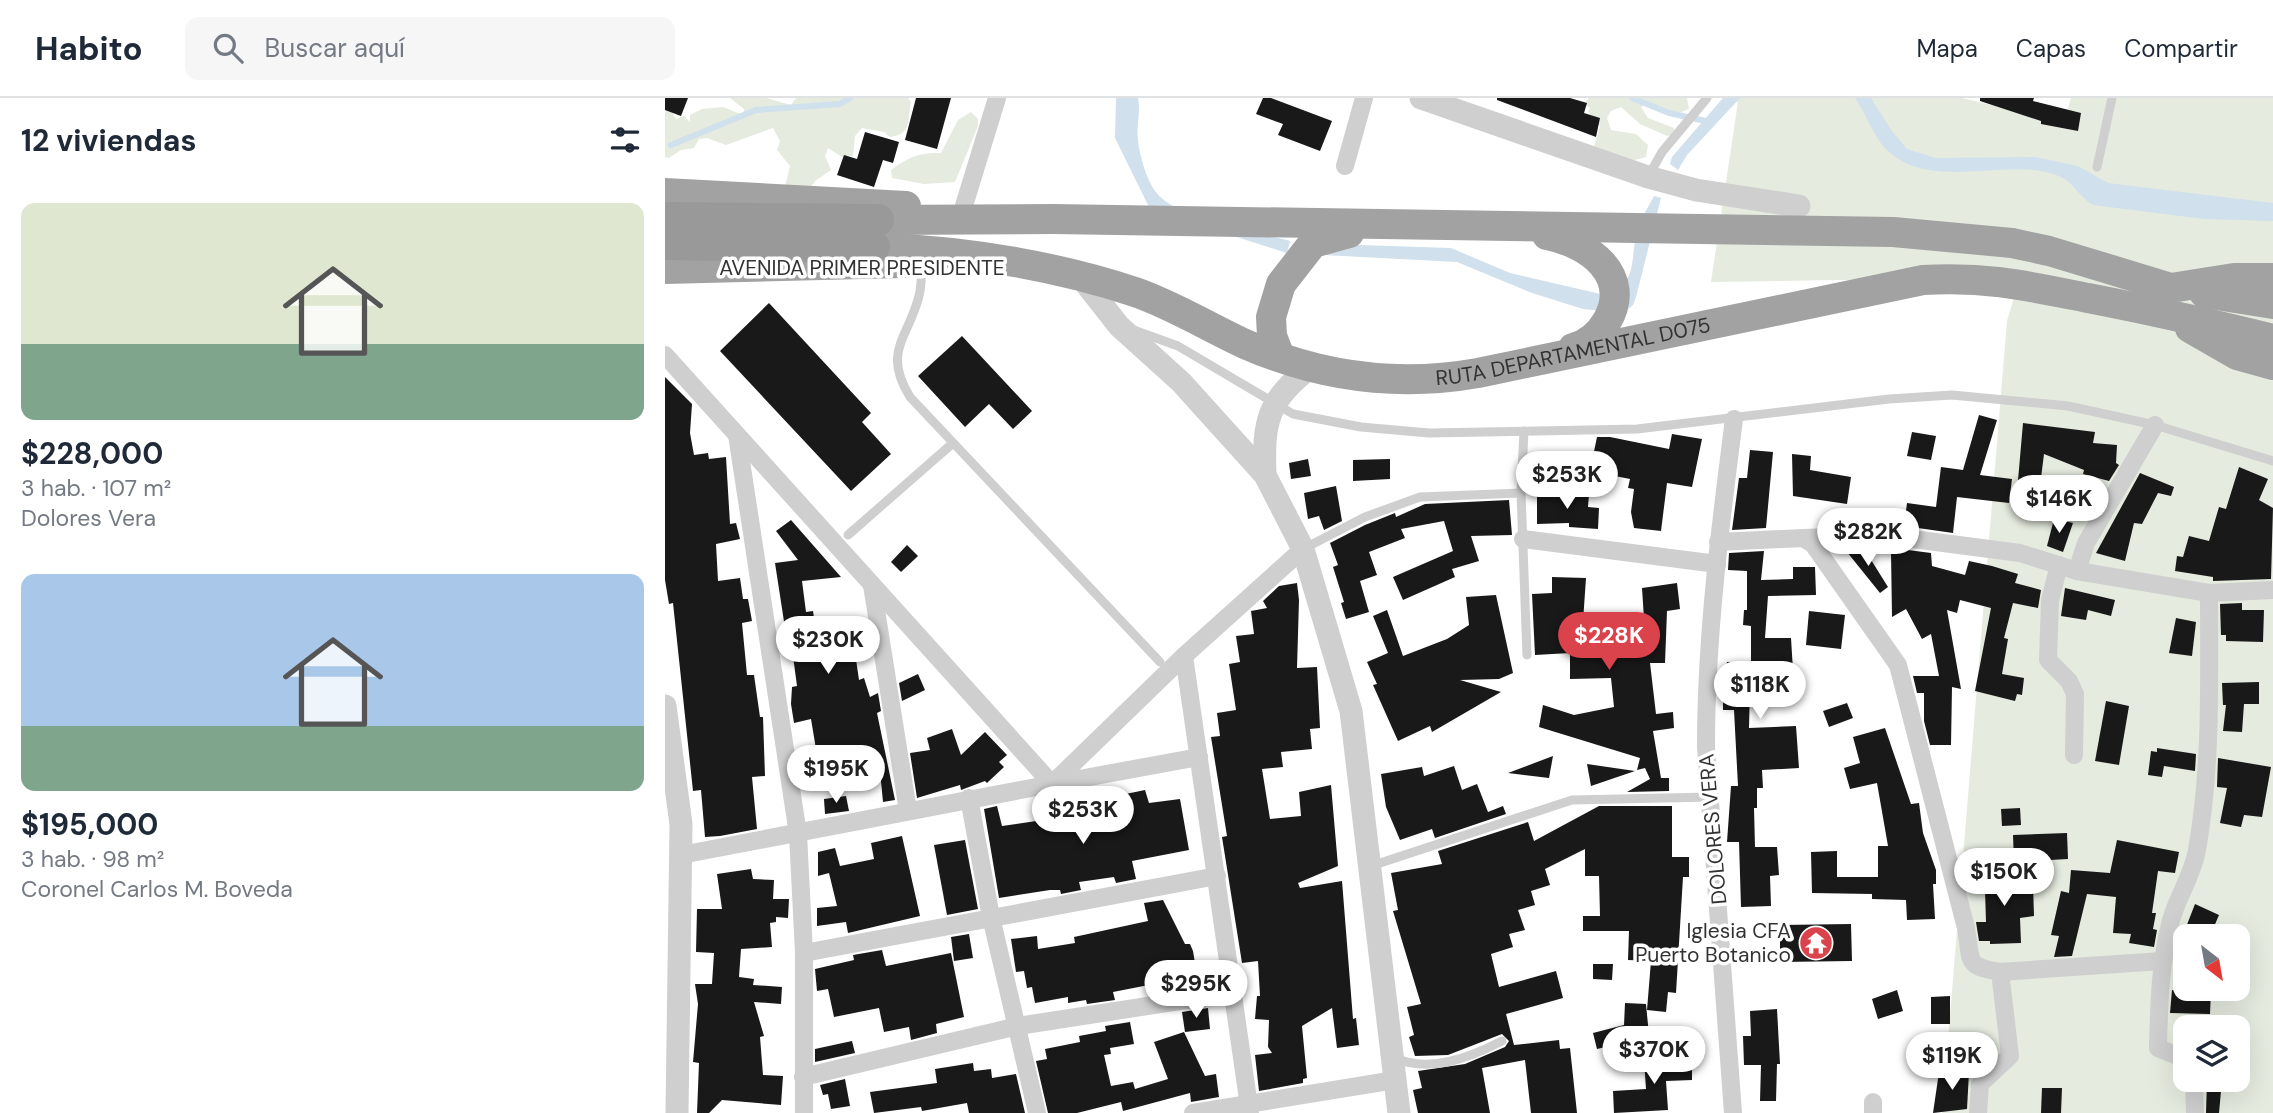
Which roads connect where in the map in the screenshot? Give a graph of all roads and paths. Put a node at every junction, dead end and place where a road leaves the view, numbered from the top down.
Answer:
1 (997, 98) edge
2 (1364, 98) edge
3 (1421, 98) edge
4 (2112, 98) edge
5 (1706, 101) edge
6 (1345, 166) dead end
7 (2097, 167) dead end
8 (1648, 177) junction
9 (665, 192) edge
10 (1799, 206) dead end
11 (963, 209) junction
12 (665, 218) edge
13 (1052, 219) junction
14 (1391, 225) junction
15 (1493, 226) junction
16 (876, 234) junction
17 (665, 244) edge
18 (922, 263) junction
19 (665, 269) edge
20 (1069, 273) junction
21 (2273, 278) edge
22 (2172, 301) junction
23 (2273, 304) edge
24 (1119, 326) junction
25 (2273, 339) edge
26 (665, 355) edge
27 (1280, 357) junction
28 (2273, 365) edge
29 (1311, 367) junction
30 (1478, 373) junction
31 (1273, 404) junction
32 (1734, 419) junction
33 (2155, 425) junction
34 (1524, 431) junction
35 (737, 434) junction
36 (953, 443) junction
37 (2273, 461) edge
38 (1265, 475) junction
39 (1521, 493) junction
40 (848, 535) dead end
41 (1803, 538) junction
42 (1523, 539) junction
43 (1718, 542) junction
44 (1303, 549) junction
45 (1717, 564) junction
46 (2059, 565) junction
47 (2077, 571) junction
48 (872, 585) junction
49 (2273, 590) edge
50 (2209, 593) junction
51 (1527, 655) dead end
52 (1184, 656) junction
53 (1160, 662) dead end
54 (665, 706) edge
55 (2074, 755) dead end
56 (1199, 757) junction
57 (1052, 784) junction
58 (1711, 797) junction
59 (969, 798) junction
60 (908, 811) junction
61 (797, 834) junction
62 (681, 855) junction
63 (1371, 866) junction
64 (1217, 876) junction
65 (673, 885) edge
66 (991, 917) junction
67 (803, 953) junction
68 (2162, 961) junction
69 (2000, 972) junction
70 (1233, 993) junction
71 (1018, 1026) junction
72 (1502, 1041) dead end
73 (2173, 1054) edge
74 (1393, 1068) junction
75 (803, 1077) junction
76 (2194, 1092) edge
77 (1249, 1108) edge
78 (677, 1113) edge
79 (804, 1113) edge
80 (1037, 1113) edge
81 (1193, 1113) edge
82 (1399, 1113) edge
83 (1733, 1113) edge
84 (1978, 1113) edge
85 (2195, 1113) edge

1 - 11 street
2 - 6 street
3 - 8 street
4 - 7 lane
5 - 8 lane
8 - 10 street
9 - 11 highway
11 - 13 highway
12 - 16 highway
13 - 14 highway, RUTA DEPARTAMENTAL D075
13 - 16 highway, RUTA DEPARTAMENTAL D075
14 - 15 highway, RUTA DEPARTAMENTAL D075
14 - 27 highway
15 - 22 highway, RUTA DEPARTAMENTAL D075
15 - 30 highway
16 - 17 highway
16 - 20 highway, RUTA DEPARTAMENTAL D075
18 - 19 highway, AVENIDA PRIMER PRESIDENTE
18 - 20 highway, AVENIDA PRIMER PRESIDENTE
18 - 36 lane
20 - 24 street
20 - 27 highway, RUTA DEPARTAMENTAL D075
21 - 22 highway, RUTA DEPARTAMENTAL D075
22 - 23 highway
22 - 25 highway
22 - 28 highway, RUTA DEPARTAMENTAL D075
22 - 30 highway, RUTA DEPARTAMENTAL D075
24 - 31 lane
24 - 38 street
26 - 35 street
27 - 29 highway, RUTA DEPARTAMENTAL D075
29 - 30 highway, RUTA DEPARTAMENTAL D075
29 - 31 street
31 - 34 lane
31 - 38 street
32 - 33 lane
32 - 34 lane
32 - 43 street, DOLORES VERA
33 - 37 lane
33 - 47 street
34 - 39 lane
35 - 48 street
35 - 61 street
36 - 40 lane
36 - 53 lane
38 - 44 street
39 - 42 lane
39 - 44 lane
41 - 43 street
41 - 46 street
41 - 69 street
42 - 45 street
42 - 51 lane
43 - 45 street, DOLORES VERA
44 - 52 street
44 - 63 street
45 - 58 street, DOLORES VERA
46 - 47 street
46 - 55 street
47 - 50 street
48 - 57 street
48 - 60 street
49 - 50 street
50 - 68 street
52 - 56 street
52 - 57 street
54 - 62 street
56 - 57 street
56 - 64 street
57 - 59 street
58 - 63 lane
58 - 83 street, DOLORES VERA
59 - 60 street
59 - 66 street
60 - 61 street
61 - 62 street
61 - 67 street
62 - 65 street
63 - 74 street
64 - 66 street
64 - 70 street
65 - 78 street
66 - 67 street
66 - 71 street
67 - 75 street
68 - 69 street
68 - 73 street
69 - 84 street
70 - 71 street
70 - 77 street
71 - 75 street
71 - 80 street
72 - 74 lane
74 - 77 street
74 - 82 street
75 - 79 street
76 - 85 street
77 - 81 street

